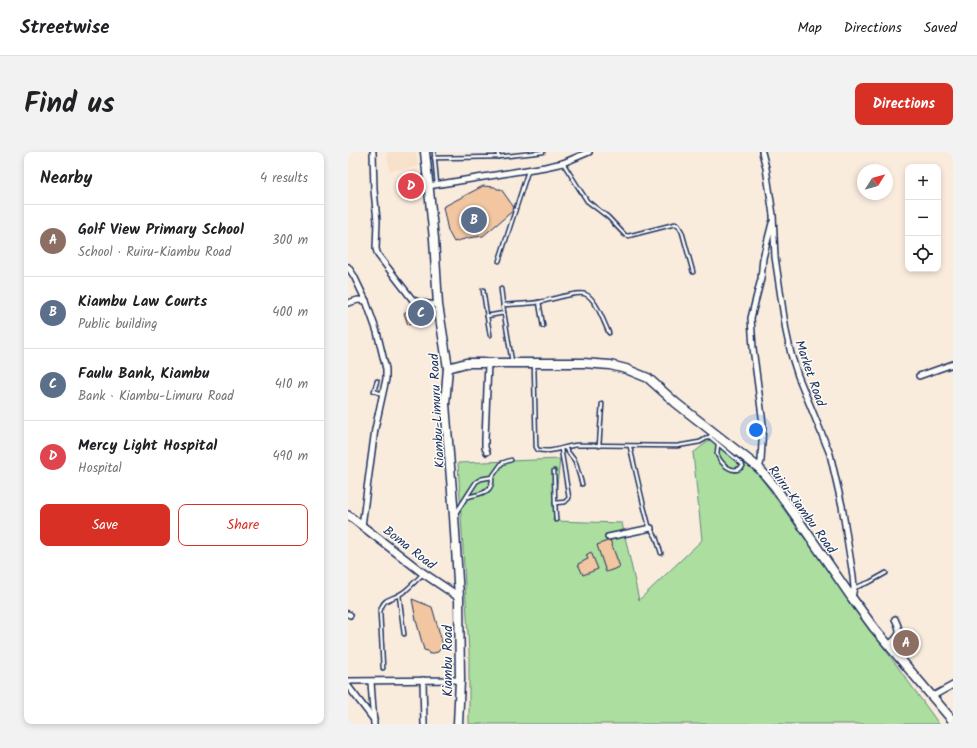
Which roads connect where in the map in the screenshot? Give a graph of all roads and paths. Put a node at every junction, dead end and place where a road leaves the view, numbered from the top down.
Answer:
1 (373, 152) edge
2 (425, 152) edge
3 (434, 152) edge
4 (498, 152) edge
5 (543, 152) edge
6 (589, 152) edge
7 (762, 152) edge
8 (498, 156) junction
9 (434, 158) junction
10 (563, 163) junction
11 (528, 170) junction
12 (437, 185) junction
13 (428, 186) junction
14 (774, 215) junction
15 (499, 261) dead end
16 (348, 267) edge
17 (694, 272) dead end
18 (501, 289) dead end
19 (483, 290) dead end
20 (366, 301) junction
21 (539, 302) junction
22 (348, 303) edge
23 (438, 305) junction
24 (503, 305) junction
25 (504, 313) junction
26 (487, 316) junction
27 (543, 326) dead end
28 (609, 333) dead end
29 (490, 335) dead end
30 (488, 363) junction
31 (512, 363) junction
32 (534, 363) junction
33 (953, 364) edge
34 (448, 368) junction
35 (919, 376) dead end
36 (377, 381) dead end
37 (382, 394) junction
38 (602, 404) dead end
39 (712, 435) junction
40 (718, 444) junction
41 (599, 446) junction
42 (630, 447) junction
43 (565, 448) junction
44 (561, 449) junction
45 (487, 452) dead end
46 (511, 460) dead end
47 (759, 468) junction
48 (554, 471) dead end
49 (492, 477) junction
50 (582, 484) dead end
51 (467, 497) junction
52 (555, 503) junction
53 (348, 515) edge
54 (454, 516) junction
55 (556, 520) dead end
56 (362, 526) junction
57 (650, 528) junction
58 (608, 537) dead end
59 (661, 553) dead end
60 (423, 573) junction
61 (886, 573) dead end
62 (854, 588) junction
63 (399, 595) junction
64 (459, 597) junction
65 (852, 598) junction
66 (895, 619) dead end
67 (404, 634) dead end
68 (888, 645) junction
69 (383, 668) dead end
70 (423, 680) junction
71 (460, 680) junction
72 (348, 681) edge
73 (371, 682) junction
74 (953, 685) edge
75 (348, 686) edge
76 (933, 696) junction
77 (953, 720) edge
78 (374, 722) edge
79 (424, 724) edge
80 (458, 724) edge

1 - 23 street
2 - 13 main road, Kiambu-Limuru Road
3 - 9 lane
4 - 8 lane
5 - 8 lane
6 - 10 street
7 - 14 street, Market Road
8 - 9 lane
9 - 12 lane
10 - 11 street
10 - 17 lane
11 - 12 street
11 - 15 lane
12 - 13 street
13 - 23 main road, Kiambu-Limuru Road
14 - 47 street
14 - 62 street, Market Road
16 - 20 street
18 - 24 lane
19 - 26 lane
20 - 22 street
20 - 37 street
21 - 24 lane
21 - 27 lane
21 - 28 lane
23 - 34 main road, Kiambu-Limuru Road
24 - 25 lane
25 - 26 lane
25 - 31 lane
26 - 29 lane
30 - 31 main road, Ruiru-Kiambu Road
30 - 34 main road, Ruiru-Kiambu Road
30 - 45 street
31 - 32 main road, Ruiru-Kiambu Road
32 - 39 main road, Ruiru-Kiambu Road
32 - 44 lane
33 - 35 street
34 - 54 main road, Kiambu-Limuru Road
36 - 37 lane
37 - 56 street
38 - 41 lane
39 - 40 lane
39 - 42 lane
39 - 47 main road, Ruiru-Kiambu Road
40 - 40 lane
41 - 42 lane
41 - 43 lane
42 - 57 lane
43 - 44 lane
43 - 50 lane
44 - 52 lane
46 - 49 lane
47 - 65 main road, Ruiru-Kiambu Road
48 - 52 lane
49 - 51 lane
49 - 51 lane
51 - 54 lane
52 - 55 lane
53 - 56 main road, Boma Road
54 - 64 main road, Kiambu-Limuru Road
56 - 60 main road, Boma Road
57 - 58 street
57 - 59 lane
60 - 63 lane
60 - 64 main road, Boma Road
61 - 62 lane
62 - 65 street, Market Road
63 - 67 lane
63 - 69 lane
64 - 71 main road, Kiambu Road
65 - 68 main road, Ruiru-Kiambu Road
66 - 68 street
68 - 76 main road, Ruiru-Kiambu Road
70 - 71 street
70 - 73 street
70 - 79 street
71 - 80 main road, Kiambu Road
72 - 73 street
73 - 78 street
74 - 76 street
75 - 78 street
76 - 77 main road, Ruiru-Kiambu Road

